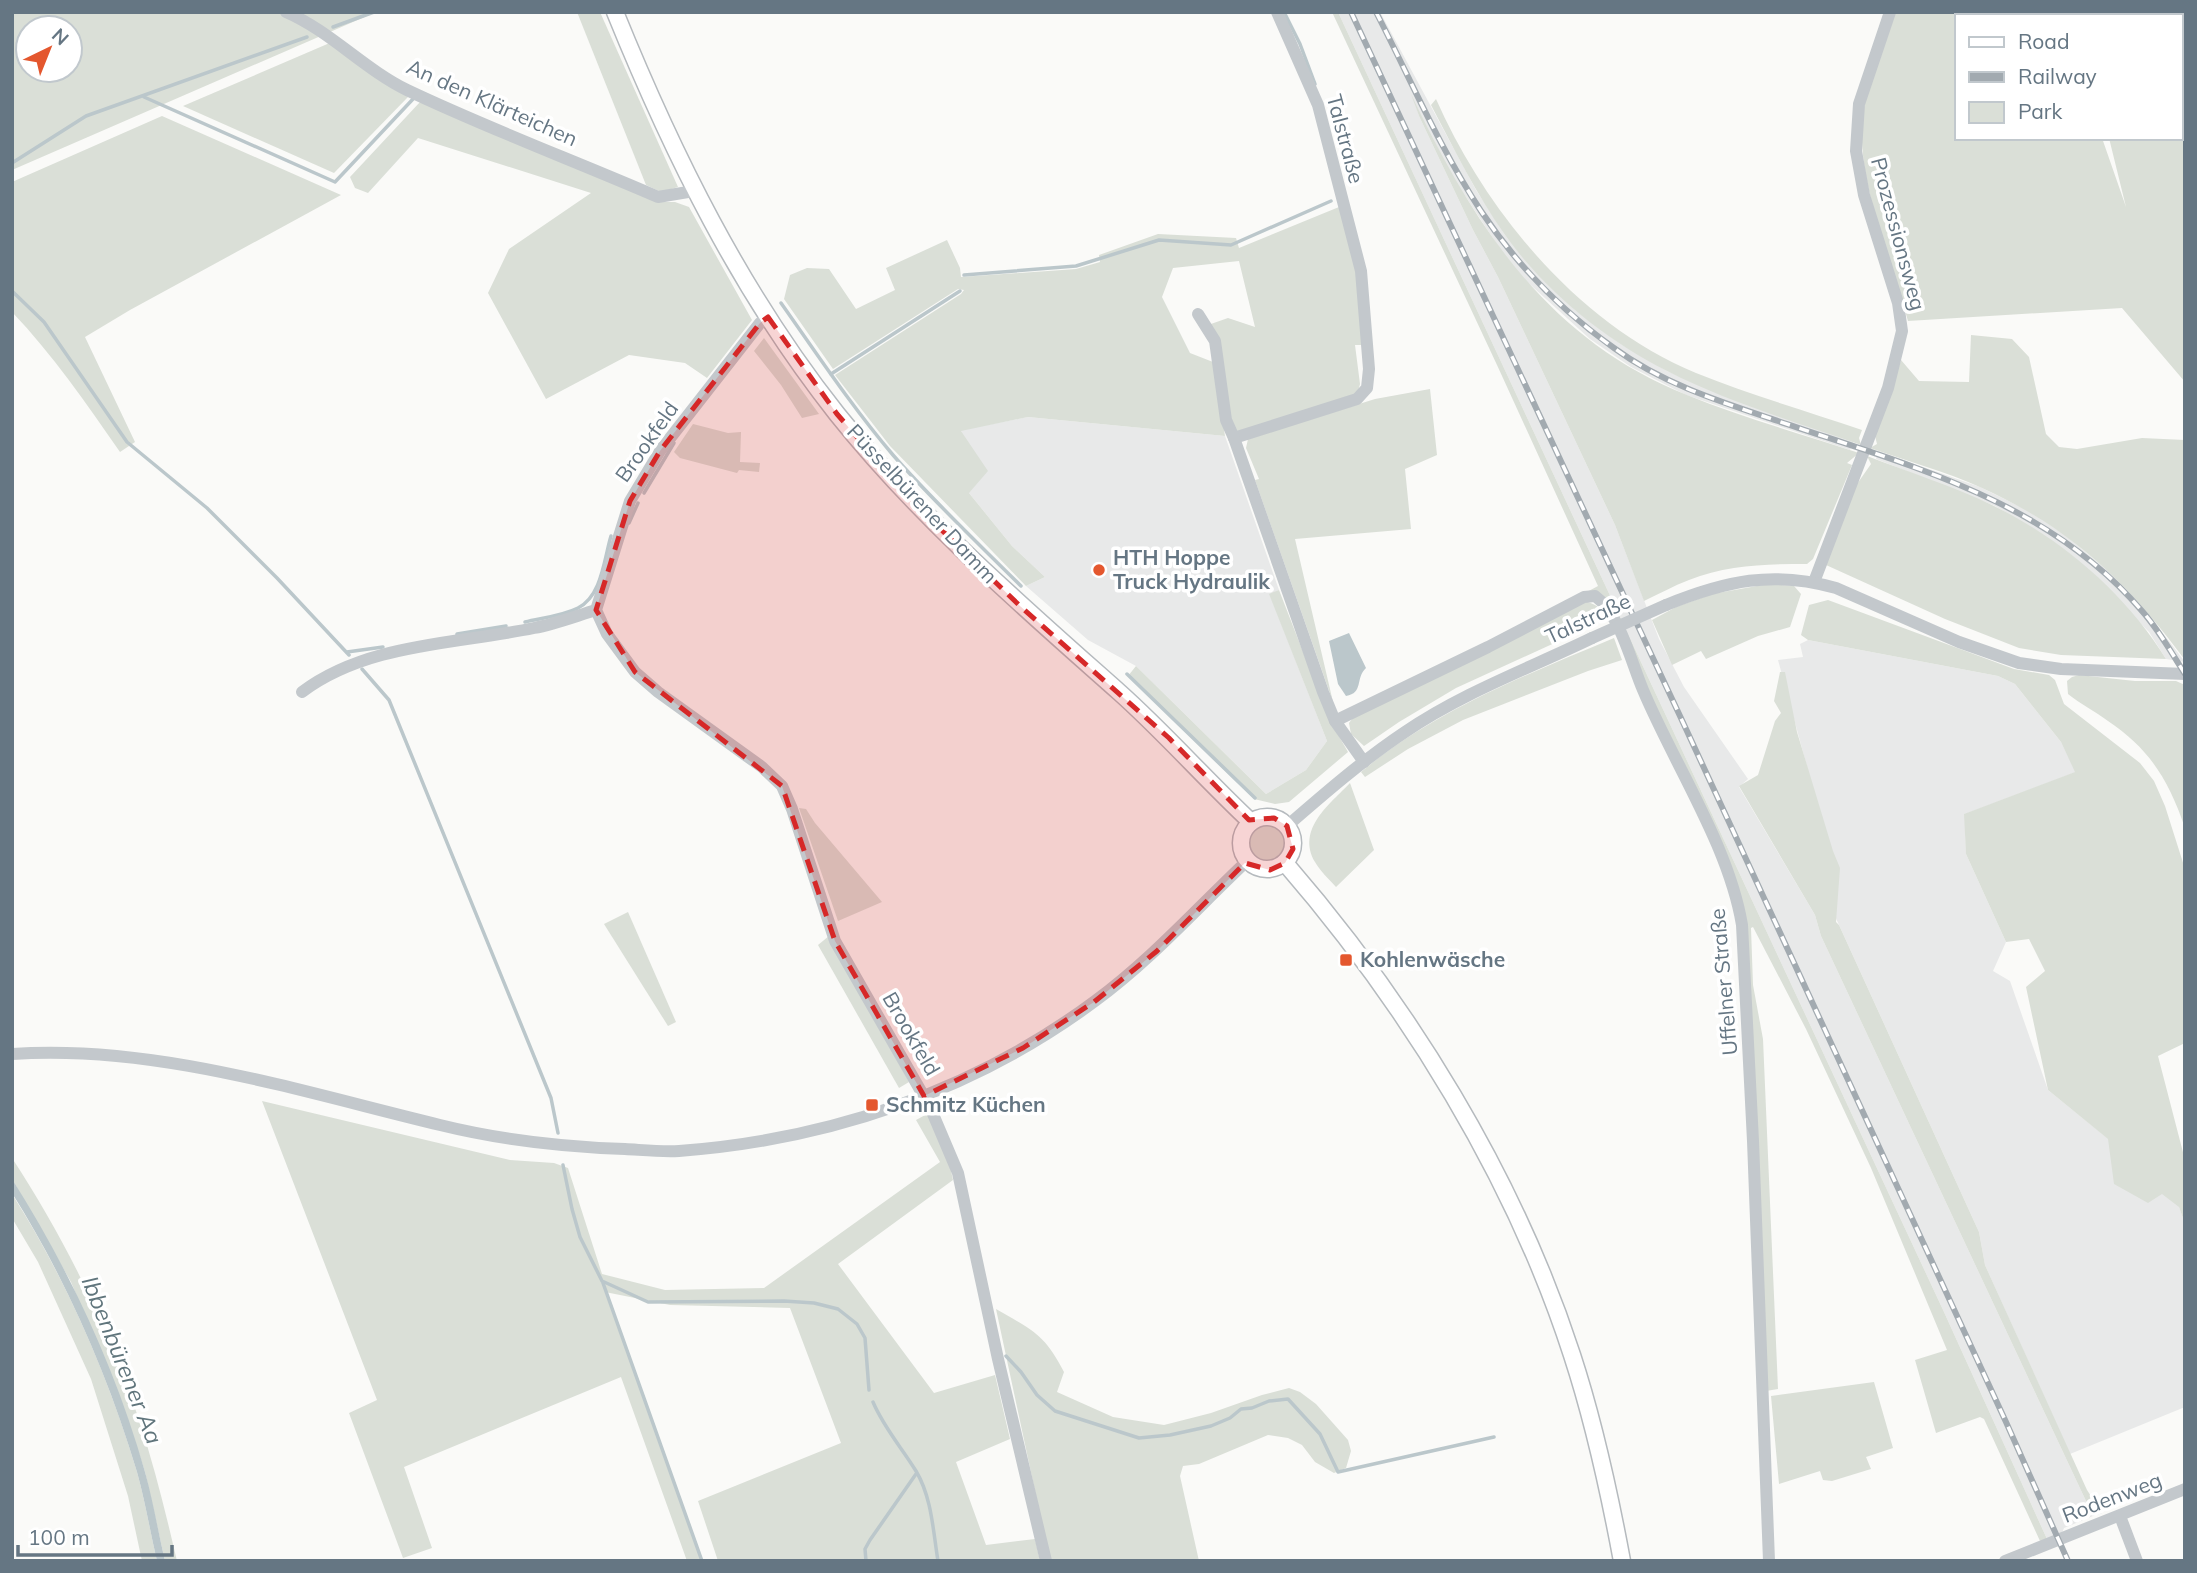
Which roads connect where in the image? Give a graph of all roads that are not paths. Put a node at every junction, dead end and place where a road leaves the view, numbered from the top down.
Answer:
1 (286, 12) edge
2 (615, 12) edge
3 (1277, 12) edge
4 (1890, 12) edge
5 (694, 191) junction
6 (1198, 314) dead end
7 (768, 317) junction
8 (1234, 438) junction
9 (1814, 582) junction
10 (596, 611) junction
11 (2185, 674) edge
12 (302, 692) dead end
13 (1335, 721) junction
14 (1364, 762) junction
15 (1251, 822) junction
16 (1287, 826) junction
17 (1247, 861) junction
18 (1285, 863) junction
19 (12, 1054) edge
20 (924, 1096) junction
21 (2185, 1489) edge
22 (2120, 1516) junction
23 (1046, 1561) edge
24 (1622, 1561) edge
25 (1769, 1561) edge
26 (2005, 1561) edge
27 (2137, 1561) edge

1 - 5 street, An den Klärteichen
2 - 5 main road, Püsselbürener Damm
3 - 8 street, Talstraße
4 - 9 street, Prozessionsweg
5 - 7 main road, Püsselbürener Damm
6 - 8 street
7 - 10 street, Brookfeld
7 - 15 main road, Püsselbürener Damm
8 - 13 street
9 - 11 street, Talstraße
9 - 14 street, Talstraße, bridge
10 - 12 street
10 - 20 street, Brookfeld
13 - 14 street
13 - 25 street, Uffelner Straße
14 - 16 street, Talstraße
15 - 16 main road
15 - 17 main road
16 - 18 main road
17 - 18 main road
17 - 20 street
18 - 24 main road
19 - 20 street
20 - 23 street, Brookfeld
21 - 22 street, Rodenweg
22 - 26 street, Rodenweg
22 - 27 street

